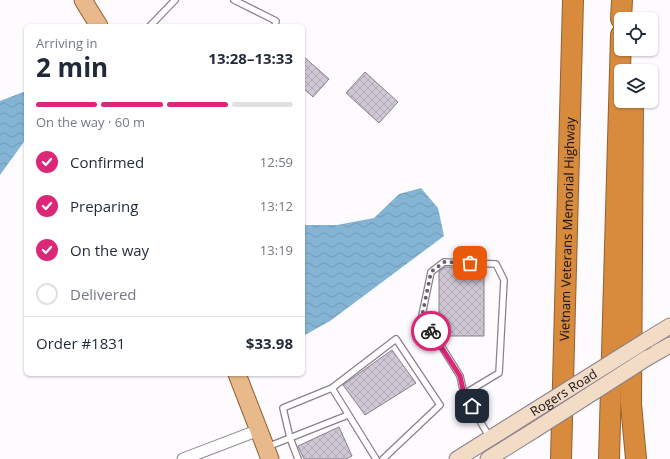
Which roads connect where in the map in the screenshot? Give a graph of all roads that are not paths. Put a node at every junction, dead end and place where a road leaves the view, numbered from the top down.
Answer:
1 (83, 0) edge
2 (175, 0) edge
3 (234, 0) edge
4 (573, 0) edge
5 (622, 0) edge
6 (633, 0) edge
7 (622, 12) edge
8 (633, 12) edge
9 (98, 24) edge
10 (152, 24) edge
11 (275, 24) edge
12 (620, 56) edge
13 (633, 108) edge
14 (670, 326) edge
15 (670, 345) edge
16 (238, 376) edge
17 (332, 388) junction
18 (464, 394) junction
19 (348, 415) junction
20 (259, 430) junction
21 (290, 438) junction
22 (490, 438) junction
23 (268, 453) edge
24 (183, 459) edge
25 (298, 459) edge
26 (376, 459) edge
27 (383, 459) edge
28 (457, 459) edge
29 (488, 459) edge
30 (561, 459) edge
31 (609, 459) edge
32 (636, 459) edge

1 - 9 main road
2 - 10 lane
3 - 11 lane
4 - 30 highway, Vietnam Veterans Memorial Highway
5 - 7 highway
6 - 8 highway
12 - 31 highway
13 - 32 highway
14 - 22 street, Rogers Road, bridge
15 - 29 street, Rogers Road, bridge
16 - 20 main road
17 - 19 lane
17 - 21 lane
17 - 27 lane
18 - 18 lane
18 - 22 lane
19 - 21 lane
19 - 26 lane
20 - 23 main road
20 - 24 street
21 - 23 lane
21 - 25 lane
22 - 28 street, Rogers Road

